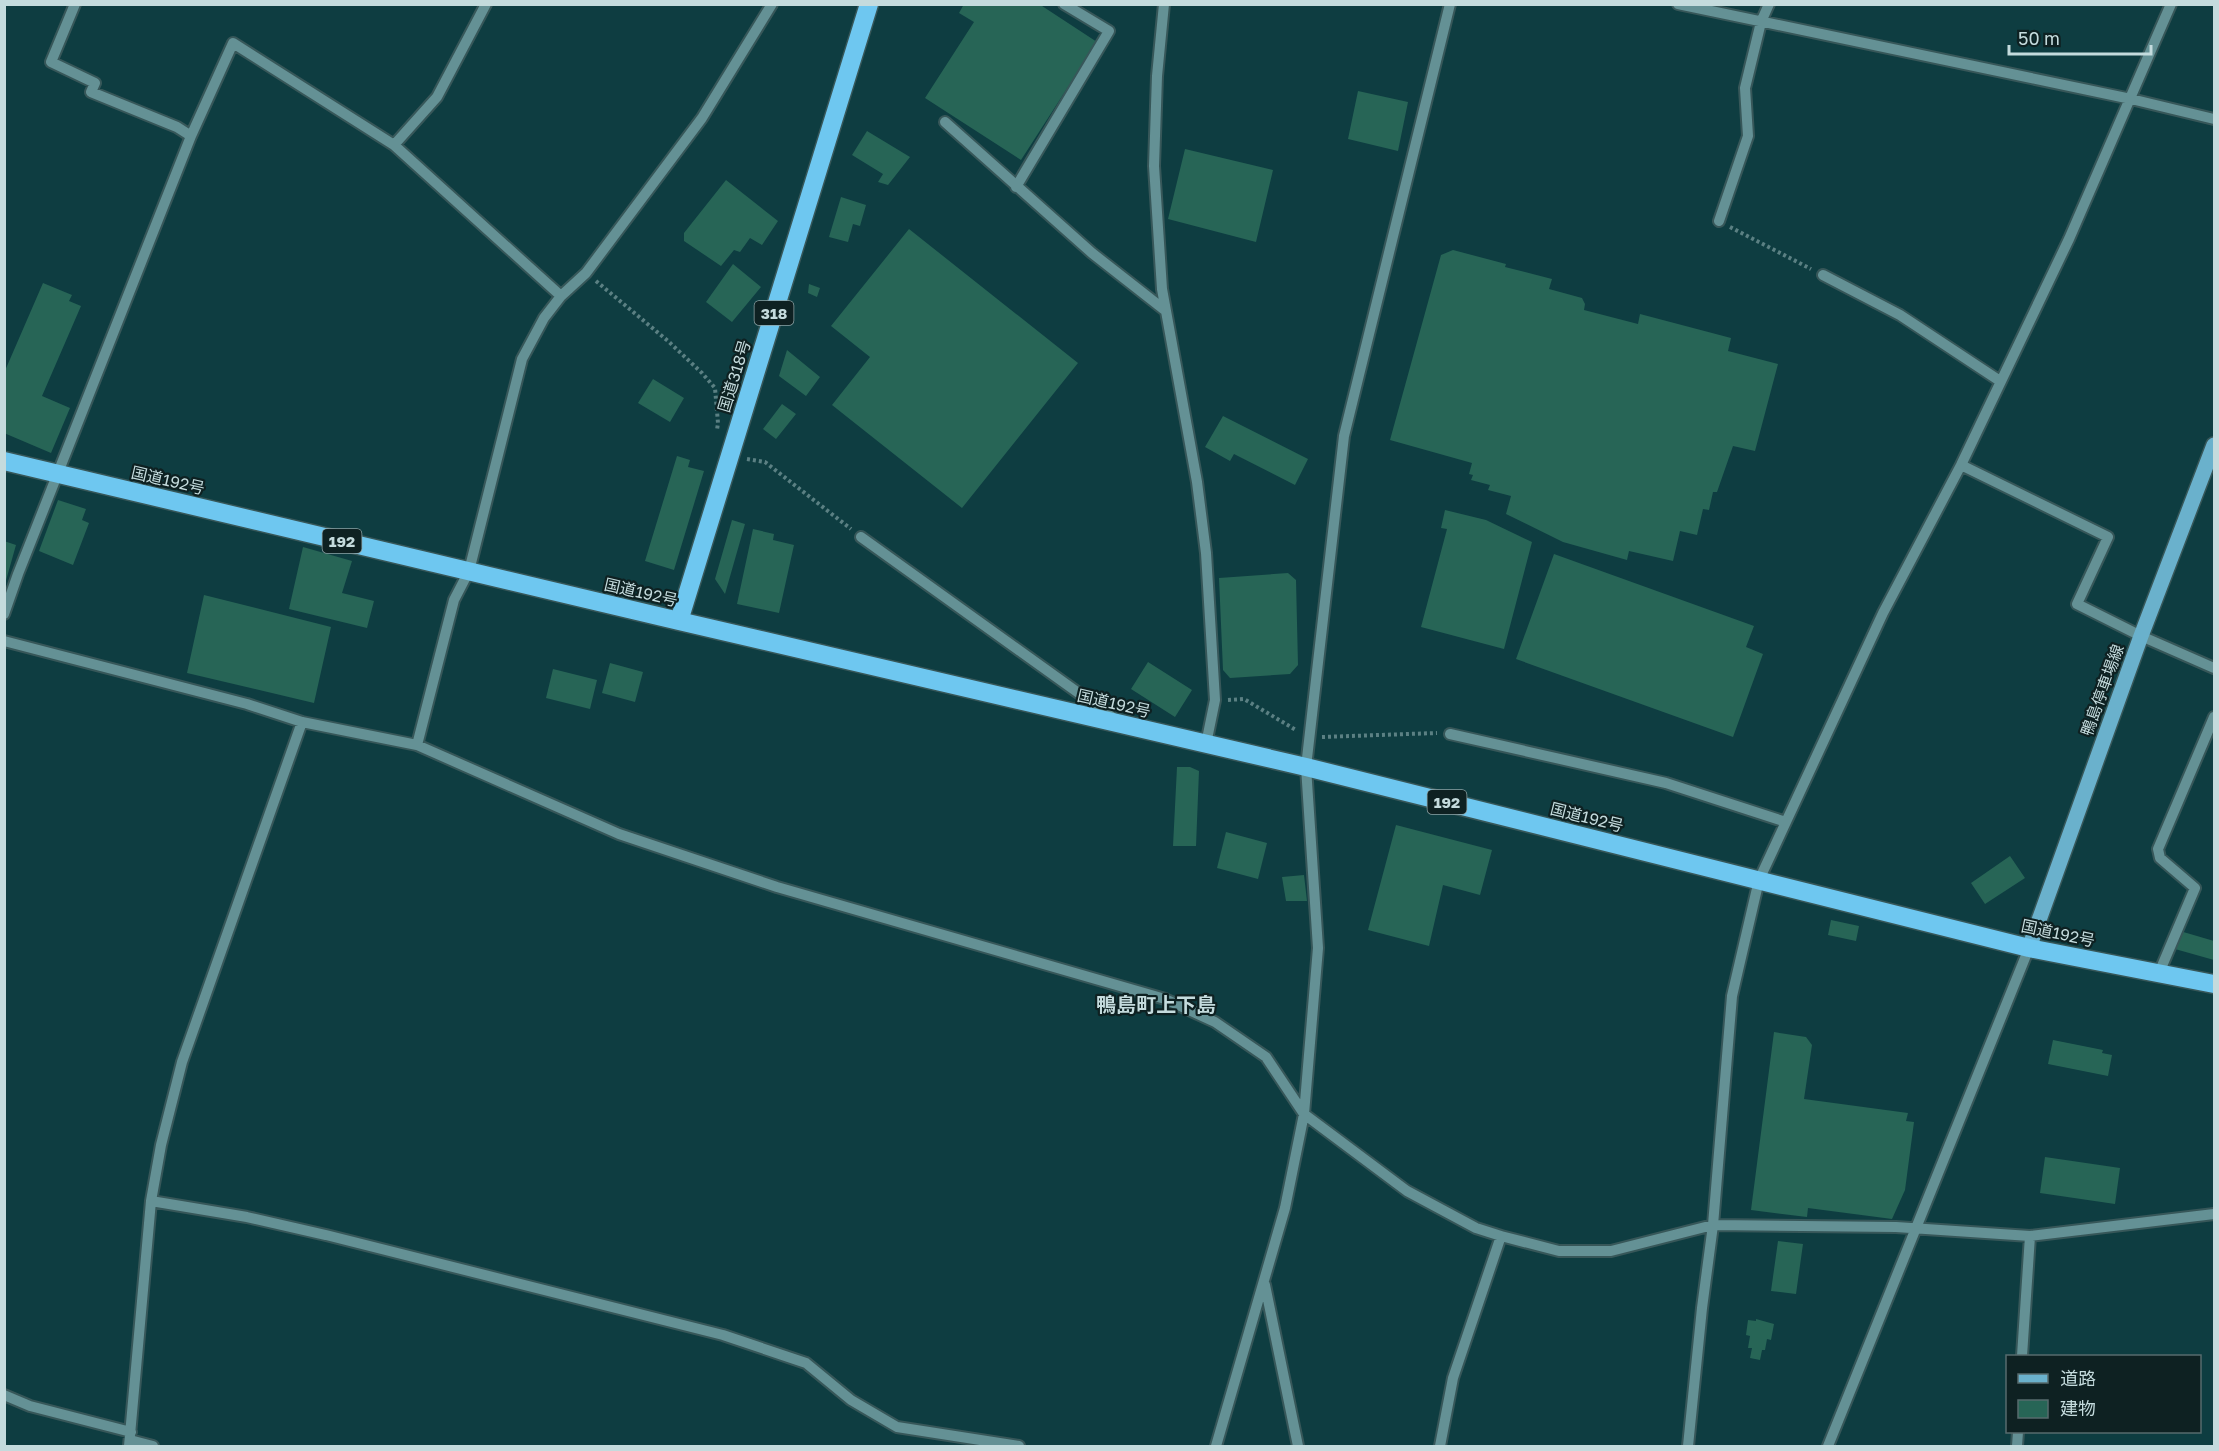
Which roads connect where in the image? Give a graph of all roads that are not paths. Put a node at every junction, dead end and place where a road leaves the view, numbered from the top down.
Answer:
1 (75, 4) edge
2 (486, 4) edge
3 (772, 4) edge
4 (869, 4) edge
5 (1064, 4) edge
6 (1164, 4) edge
7 (1450, 4) edge
8 (1678, 4) edge
9 (1769, 4) edge
10 (2171, 4) edge
11 (1761, 22) junction
12 (2132, 99) junction
13 (2214, 119) edge
14 (945, 122) dead end
15 (191, 136) junction
16 (394, 145) junction
17 (1016, 187) junction
18 (1719, 221) road end
19 (1822, 275) road end
20 (561, 296) junction
21 (1166, 311) junction
22 (2000, 381) junction
23 (2214, 445) edge
24 (4, 461) edge
25 (1961, 465) junction
26 (58, 474) junction
27 (861, 537) road end
28 (469, 571) junction
29 (4, 614) edge
30 (679, 621) junction
31 (2141, 636) junction
32 (4, 641) edge
33 (2214, 668) edge
34 (2214, 717) edge
35 (302, 722) junction
36 (1122, 725) junction
37 (1450, 734) road end
38 (1206, 744) junction
39 (417, 745) junction
40 (1306, 767) junction
41 (1786, 822) junction
42 (1759, 880) junction
43 (2029, 948) junction
44 (2159, 973) junction
45 (2214, 984) edge
46 (1304, 1114) junction
47 (151, 1201) junction
48 (2214, 1214) edge
49 (1713, 1225) junction
50 (1916, 1228) junction
51 (1501, 1236) junction
52 (2030, 1236) junction
53 (1264, 1281) junction
54 (2022, 1355) edge
55 (4, 1395) edge
56 (130, 1440) edge
57 (153, 1446) edge
58 (1019, 1446) edge
59 (1216, 1446) edge
60 (1298, 1446) edge
61 (1440, 1446) edge
62 (1688, 1446) edge
63 (1828, 1446) edge

1 - 15 street
2 - 16 street
3 - 20 street
4 - 30 highway, 国道318号 / 318
5 - 17 street
6 - 21 street
7 - 40 street
8 - 11 street
9 - 11 street
10 - 12 street
11 - 12 street
11 - 18 street
12 - 13 street
12 - 22 street
14 - 17 street
15 - 16 street
15 - 26 street
16 - 20 street
17 - 21 street
19 - 22 street
20 - 28 street
21 - 38 street
22 - 25 street
23 - 31 main road, 鴨島停車場線
24 - 26 highway, 国道192号 / 192
25 - 31 street
25 - 41 street
26 - 28 highway, 国道192号 / 192
26 - 29 street
27 - 36 street
28 - 30 highway, 国道192号 / 192
28 - 39 street
30 - 36 highway, 国道192号 / 192
31 - 33 street
31 - 43 main road, 鴨島停車場線
32 - 35 street
34 - 44 street
35 - 39 street
35 - 47 street
36 - 38 highway, 国道192号 / 192
37 - 41 street
38 - 40 highway, 国道192号 / 192
39 - 46 street
40 - 42 highway, 国道192号 / 192
40 - 46 street
41 - 42 street
42 - 43 highway, 国道192号 / 192
42 - 49 street
43 - 44 highway, 国道192号 / 192
43 - 50 street
44 - 45 highway, 国道192号 / 192
46 - 51 street
46 - 53 street
47 - 56 street
47 - 58 street
48 - 52 street
49 - 50 street
49 - 51 street
49 - 62 street
50 - 52 street
50 - 63 street
51 - 61 street
52 - 54 street
53 - 59 street
53 - 60 street
55 - 56 street
56 - 57 street

